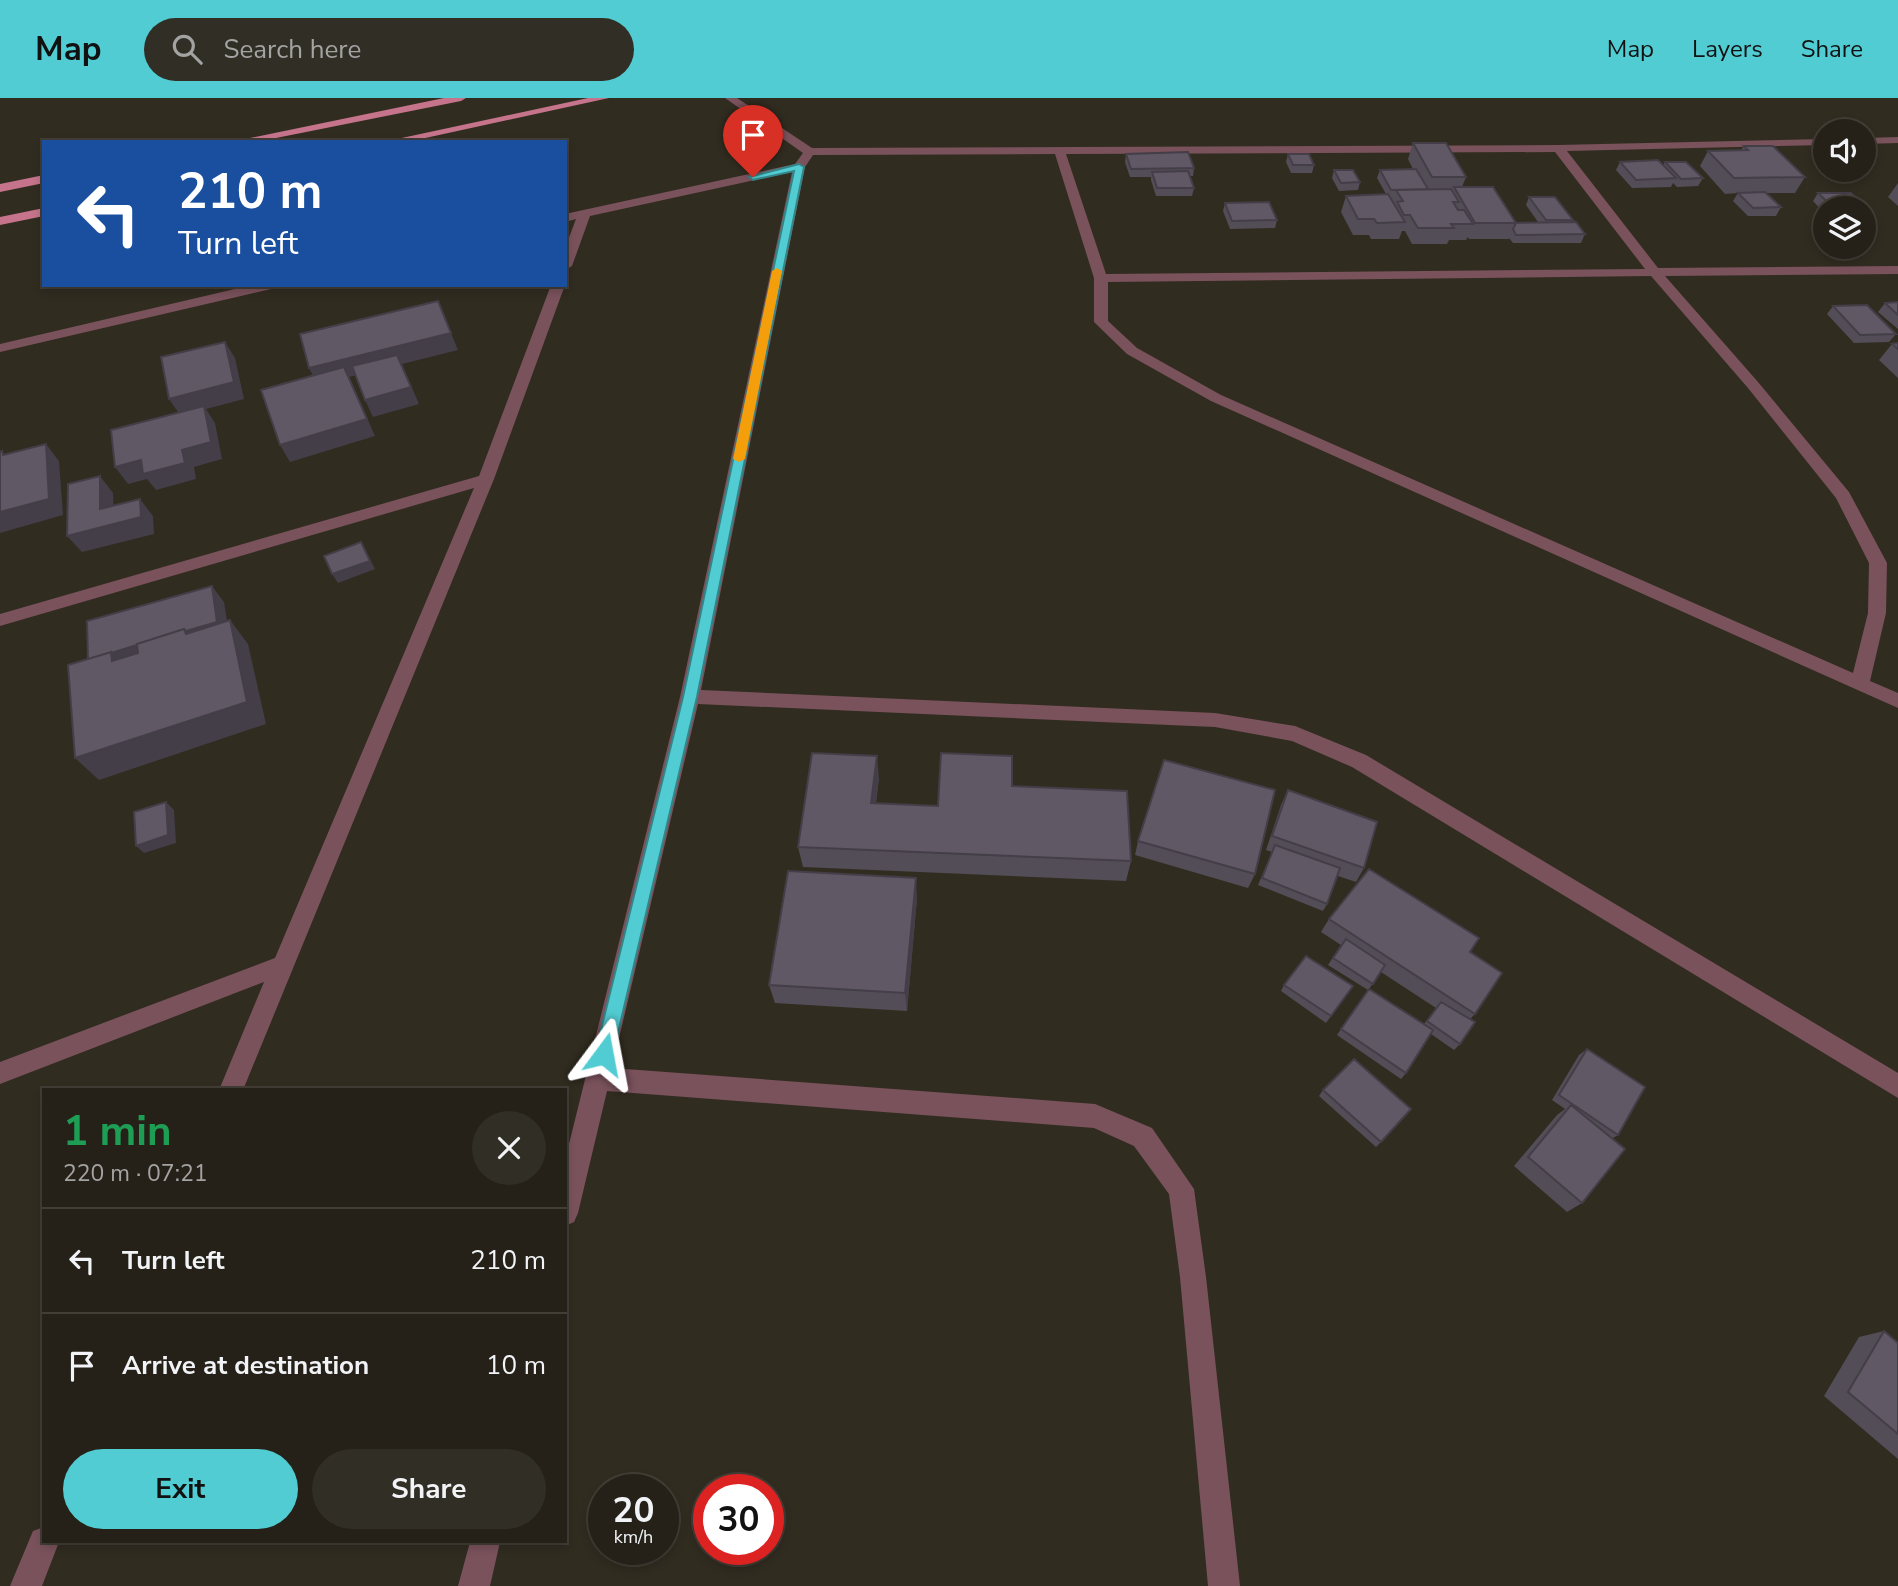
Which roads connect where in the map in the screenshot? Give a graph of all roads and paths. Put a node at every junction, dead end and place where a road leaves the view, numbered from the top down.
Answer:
1 (461, 98) edge
2 (604, 98) edge
3 (730, 98) edge
4 (247, 140) edge
5 (398, 140) edge
6 (1898, 140) edge
7 (1876, 141) edge
8 (1813, 142) edge
9 (1558, 148) junction
10 (1059, 150) junction
11 (804, 160) junction
12 (42, 179) edge
13 (0, 188) edge
14 (42, 212) edge
15 (585, 213) junction
16 (567, 218) edge
17 (0, 220) edge
18 (567, 261) edge
19 (1898, 270) edge
20 (1655, 273) junction
21 (1101, 278) junction
22 (262, 287) edge
23 (557, 287) edge
24 (0, 348) edge
25 (486, 479) junction
26 (0, 620) edge
27 (1860, 683) junction
28 (690, 697) junction
29 (1898, 701) edge
30 (283, 965) junction
31 (0, 1073) edge
32 (598, 1079) junction
33 (1898, 1086) edge
34 (232, 1088) edge
35 (567, 1205) edge
36 (44, 1543) edge
37 (485, 1543) edge
38 (26, 1586) edge
39 (474, 1586) edge
40 (1224, 1586) edge

1 - 4 main road
2 - 5 main road
3 - 11 street
6 - 7 street
8 - 9 street
9 - 10 street
9 - 20 street
10 - 11 street
10 - 21 street
11 - 15 street
11 - 28 street
12 - 13 main road
14 - 17 main road
15 - 16 street
15 - 18 street
19 - 20 street
20 - 21 street
20 - 27 street
21 - 27 street
22 - 24 street
23 - 25 street
25 - 26 street
25 - 30 street
27 - 29 street
28 - 32 street
28 - 33 street
30 - 31 street
30 - 34 street
32 - 35 street
32 - 40 street
36 - 38 street
37 - 39 street

